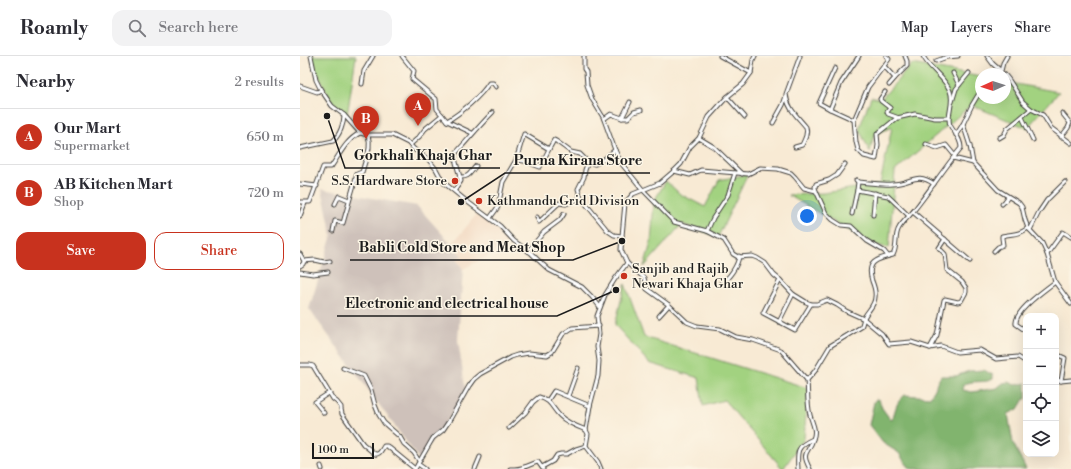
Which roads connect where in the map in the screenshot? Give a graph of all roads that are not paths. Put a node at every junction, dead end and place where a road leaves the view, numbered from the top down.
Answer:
1 (311, 56) edge
2 (373, 56) edge
3 (402, 56) edge
4 (584, 56) edge
5 (720, 56) edge
6 (755, 56) edge
7 (800, 56) edge
8 (859, 56) edge
9 (886, 56) edge
10 (905, 56) edge
11 (923, 56) edge
12 (958, 56) edge
13 (987, 56) edge
14 (1007, 56) edge
15 (936, 61) dead end
16 (884, 66) junction
17 (835, 68) dead end
18 (997, 68) edge
19 (1003, 68) edge
20 (751, 73) junction
21 (953, 73) dead end
22 (969, 73) dead end
23 (895, 78) junction
24 (1011, 83) edge
25 (362, 84) dead end
26 (889, 85) dead end
27 (959, 85) junction
28 (300, 86) edge
29 (496, 87) dead end
30 (321, 90) junction
31 (884, 92) dead end
32 (786, 94) junction
33 (727, 97) junction
34 (975, 100) edge
35 (630, 102) dead end
36 (952, 102) junction
37 (830, 109) junction
38 (1031, 109) junction
39 (641, 110) dead end
40 (493, 112) dead end
41 (1062, 113) dead end
42 (344, 115) junction
43 (442, 115) junction
44 (745, 117) dead end
45 (1022, 117) junction
46 (622, 118) junction
47 (899, 118) junction
48 (949, 118) junction
49 (604, 119) junction
50 (854, 120) junction
51 (447, 121) junction
52 (773, 124) dead end
53 (963, 124) junction
54 (360, 133) junction
55 (472, 133) junction
56 (368, 135) junction
57 (956, 135) junction
58 (1061, 137) junction
59 (699, 138) junction
60 (999, 138) dead end
61 (1034, 140) dead end
62 (1071, 143) edge
63 (926, 144) dead end
64 (410, 145) junction
65 (300, 148) edge
66 (795, 148) dead end
67 (550, 149) junction
68 (615, 150) junction
69 (954, 157) junction
70 (516, 160) junction
71 (588, 162) junction
72 (973, 163) junction
73 (845, 164) dead end
74 (476, 166) dead end
75 (674, 171) junction
76 (735, 173) junction
77 (742, 174) junction
78 (460, 177) junction
79 (1065, 182) dead end
80 (300, 184) edge
81 (934, 184) junction
82 (317, 186) junction
83 (455, 190) junction
84 (643, 190) junction
85 (857, 190) junction
86 (816, 191) junction
87 (875, 193) junction
88 (1008, 197) junction
89 (580, 198) junction
90 (350, 200) junction
91 (300, 202) edge
92 (305, 203) junction
93 (335, 204) dead end
94 (1002, 204) dead end
95 (913, 212) junction
96 (564, 214) dead end
97 (852, 214) dead end
98 (873, 215) dead end
99 (300, 216) edge
100 (909, 216) junction
101 (538, 217) dead end
102 (490, 218) junction
103 (1029, 229) junction
104 (333, 231) dead end
105 (707, 231) junction
106 (1070, 235) edge
107 (622, 236) junction
108 (945, 239) junction
109 (528, 251) junction
110 (994, 251) dead end
111 (300, 254) edge
112 (1047, 254) junction
113 (739, 256) junction
114 (888, 256) junction
115 (304, 261) junction
116 (330, 261) dead end
117 (970, 261) dead end
118 (627, 263) junction
119 (300, 266) edge
120 (300, 272) edge
121 (328, 272) dead end
122 (780, 280) junction
123 (1055, 282) junction
124 (721, 283) dead end
125 (793, 294) junction
126 (811, 304) junction
127 (1071, 304) edge
128 (669, 305) junction
129 (600, 307) junction
130 (659, 316) dead end
131 (864, 319) junction
132 (779, 322) junction
133 (599, 326) junction
134 (1023, 329) edge
135 (930, 348) junction
136 (1059, 355) edge
137 (1023, 360) edge
138 (300, 365) edge
139 (343, 368) dead end
140 (578, 368) dead end
141 (807, 380) junction
142 (1071, 380) edge
143 (1061, 381) joint
144 (329, 393) junction
145 (568, 396) junction
146 (548, 400) junction
147 (590, 406) junction
148 (324, 413) dead end
149 (509, 428) dead end
150 (586, 430) junction
151 (814, 439) junction
152 (586, 446) junction
153 (480, 458) dead end
154 (418, 463) junction
155 (543, 468) edge
156 (415, 469) edge
157 (425, 469) edge
158 (474, 469) edge
159 (510, 469) edge
160 (601, 469) edge
161 (798, 469) edge
162 (810, 469) edge

1 - 30 street
2 - 25 street
3 - 43 street
4 - 49 street
5 - 20 street
6 - 20 street
7 - 32 street
8 - 37 street
9 - 16 street
10 - 23 street
11 - 36 street
12 - 15 street
13 - 18 street
14 - 19 street
16 - 23 street
16 - 50 street
17 - 37 street
20 - 33 street
21 - 27 street
22 - 27 street
23 - 26 street
24 - 38 street
27 - 36 street
28 - 30 street
29 - 51 street
30 - 42 street
31 - 47 street
32 - 52 street
32 - 66 street
33 - 44 street
33 - 59 street
34 - 53 street
35 - 46 street
36 - 48 street
37 - 50 street
38 - 45 street
38 - 58 street
39 - 46 street
40 - 55 street
41 - 58 street
42 - 54 street
42 - 65 street
43 - 51 street
43 - 64 street
45 - 60 street
45 - 61 street
46 - 49 street
47 - 48 street
47 - 50 street
48 - 57 street
49 - 68 street
51 - 55 street
53 - 57 street
53 - 72 street
54 - 56 street
54 - 82 street
55 - 78 street
56 - 64 street
56 - 90 street
57 - 69 street
58 - 62 street
59 - 75 street
59 - 77 street
63 - 69 street
64 - 83 street
67 - 70 street
67 - 70 street
67 - 71 street
68 - 71 street
68 - 84 street
69 - 72 street
69 - 81 street
70 - 102 street
71 - 89 street
72 - 88 street
73 - 86 street
74 - 78 street
75 - 76 street
75 - 84 street
76 - 77 street
76 - 105 street
77 - 86 street
78 - 83 street
79 - 103 street
80 - 82 street
81 - 85 street
81 - 95 street
82 - 92 street
83 - 102 street
84 - 105 street
84 - 107 street
85 - 87 street
85 - 97 street
86 - 114 street
87 - 98 street
87 - 100 street
88 - 94 street
88 - 103 street
89 - 101 street
89 - 107 street
90 - 93 street
90 - 104 street
91 - 92 street
92 - 99 street
95 - 100 street
95 - 108 street
96 - 109 street
100 - 114 street
102 - 109 street
103 - 110 street
103 - 112 street
105 - 113 street
106 - 112 street
107 - 118 street
108 - 117 street
108 - 135 street
109 - 129 street
111 - 115 street
112 - 123 street
113 - 122 street
113 - 124 street
114 - 131 street
115 - 116 street
115 - 119 street
118 - 128 street
118 - 129 street
120 - 121 street
122 - 125 street
122 - 132 street
123 - 127 street
123 - 134 street
125 - 126 street
125 - 132 street
126 - 131 street
126 - 132 street
128 - 130 street
128 - 141 street
129 - 133 street
131 - 135 street
131 - 141 street
133 - 147 street
133 - 154 street
135 - 137 street
136 - 143 street
138 - 144 street
139 - 154 street
140 - 145 street
141 - 151 street
142 - 143 street
144 - 148 street
144 - 156 street
145 - 146 street
145 - 147 street
146 - 149 street
146 - 150 street
147 - 150 street
150 - 152 street
151 - 161 street
151 - 162 street
152 - 155 street
152 - 160 street
153 - 158 street
154 - 156 street
154 - 157 street
155 - 159 street

